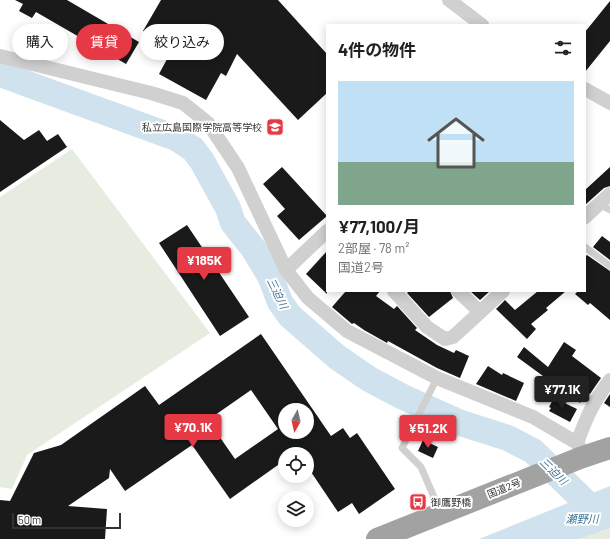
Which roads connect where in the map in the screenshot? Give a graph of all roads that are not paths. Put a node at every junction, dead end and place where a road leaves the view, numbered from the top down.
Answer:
1 (449, 0) edge
2 (481, 24) edge
3 (0, 56) edge
4 (586, 90) edge
5 (610, 103) edge
6 (610, 194) edge
7 (604, 207) edge
8 (586, 216) edge
9 (326, 233) edge
10 (586, 248) edge
11 (610, 266) edge
12 (286, 270) junction
13 (395, 292) edge
14 (459, 292) edge
15 (502, 292) edge
16 (480, 312) junction
17 (610, 380) edge
18 (435, 382) junction
19 (610, 448) edge
20 (581, 452) junction
21 (441, 514) junction
22 (377, 539) edge

1 - 2 street
3 - 12 street
4 - 5 street
6 - 7 street
7 - 8 street
9 - 12 street
10 - 11 lane
12 - 18 street
13 - 16 street
14 - 16 street
15 - 16 street
17 - 20 street
18 - 20 street
18 - 21 lane
19 - 20 highway, 国道2号
20 - 21 highway, 国道2号
21 - 22 highway, 国道2号

